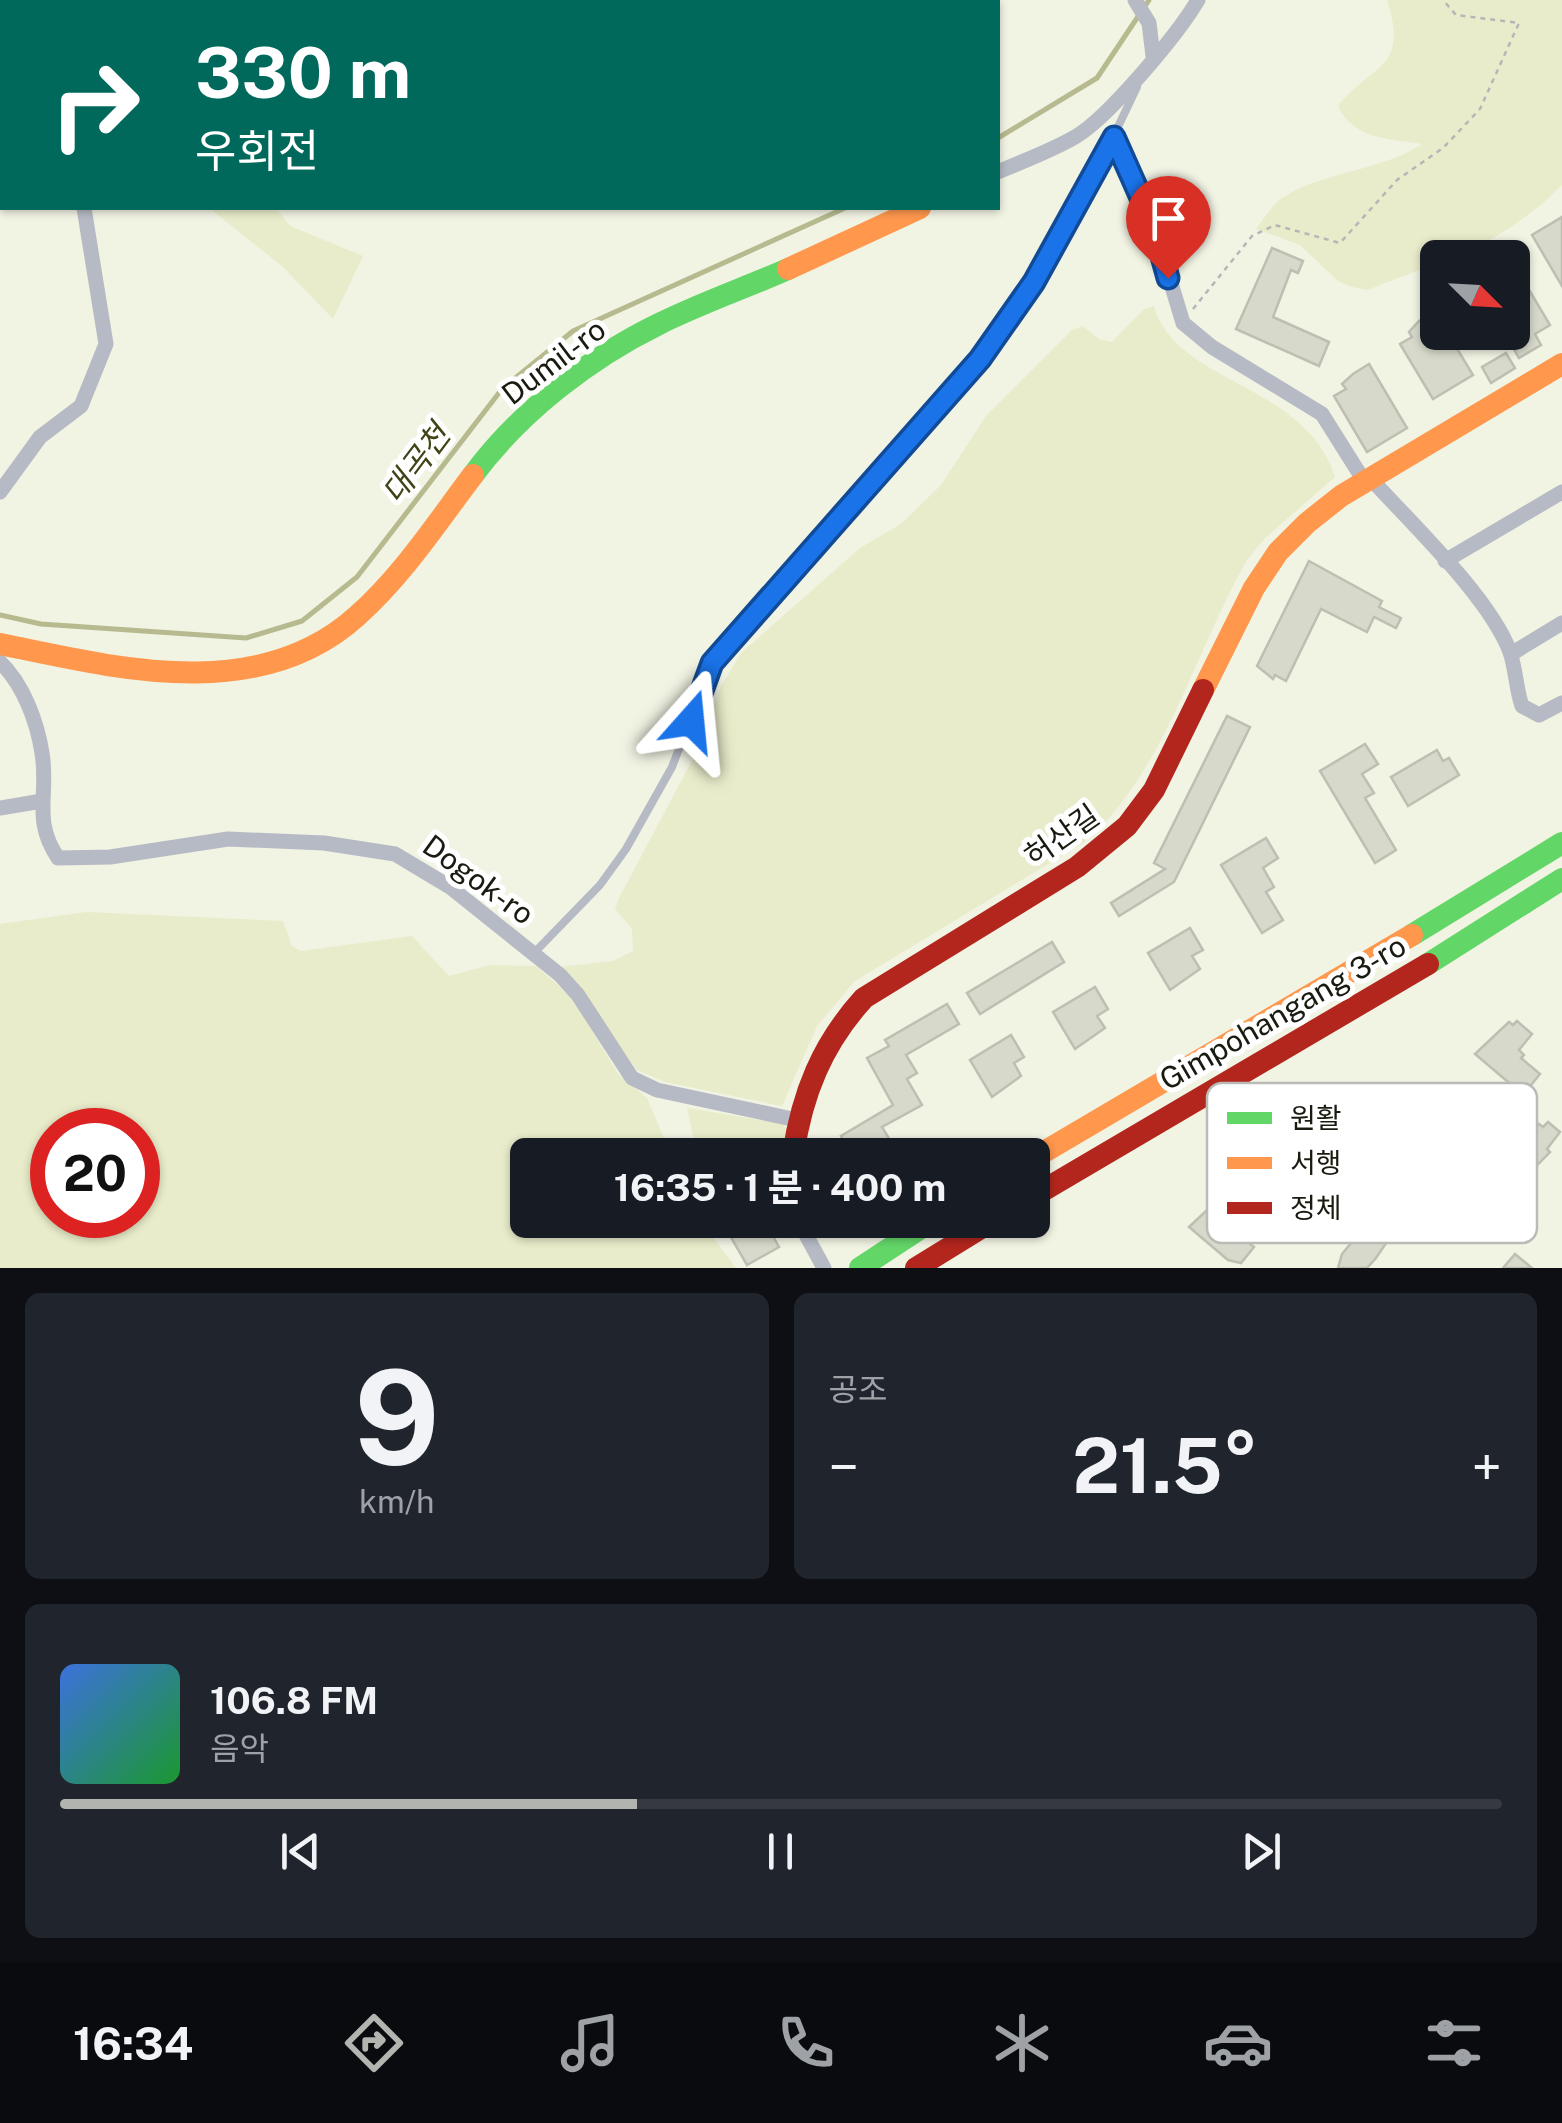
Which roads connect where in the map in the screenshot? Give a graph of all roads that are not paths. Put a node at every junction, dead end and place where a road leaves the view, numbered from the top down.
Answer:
1 (1198, 0) edge
2 (1136, 1) edge
3 (1153, 56) junction
4 (1114, 137) junction
5 (1000, 171) edge
6 (84, 210) edge
7 (916, 210) edge
8 (1562, 364) edge
9 (1369, 482) junction
10 (0, 492) edge
11 (1562, 492) edge
12 (1445, 561) junction
13 (1562, 623) edge
14 (0, 644) edge
15 (1510, 654) junction
16 (0, 662) edge
17 (1562, 703) edge
18 (42, 802) junction
19 (0, 808) edge
20 (1562, 843) edge
21 (1562, 879) edge
22 (534, 954) junction
23 (1228, 1083) edge
24 (1207, 1095) edge
25 (797, 1120) junction
26 (795, 1138) edge
27 (1050, 1148) edge
28 (1050, 1187) edge
29 (808, 1238) edge
30 (906, 1238) edge
31 (965, 1238) edge
32 (824, 1268) edge
33 (860, 1268) edge
34 (916, 1268) edge

1 - 3 street, Dogok-ro
2 - 3 street
3 - 4 lane, Dogok-ro
3 - 5 street
4 - 9 street
4 - 22 lane, Dogok-ro
6 - 10 street
7 - 14 street, Dumil-ro
8 - 9 street, 허산길
9 - 12 street
9 - 25 street, 허산길
11 - 12 street
12 - 15 street
13 - 15 street
15 - 17 street
16 - 18 street
18 - 19 street
18 - 22 street, Dogok-ro
20 - 27 street, Gimpohangang 3-ro
21 - 23 street, Gimpohangang 3-ro
22 - 25 street
24 - 28 street, Gimpohangang 3-ro
25 - 26 street, 허산길
29 - 32 street
30 - 33 street
31 - 34 street

